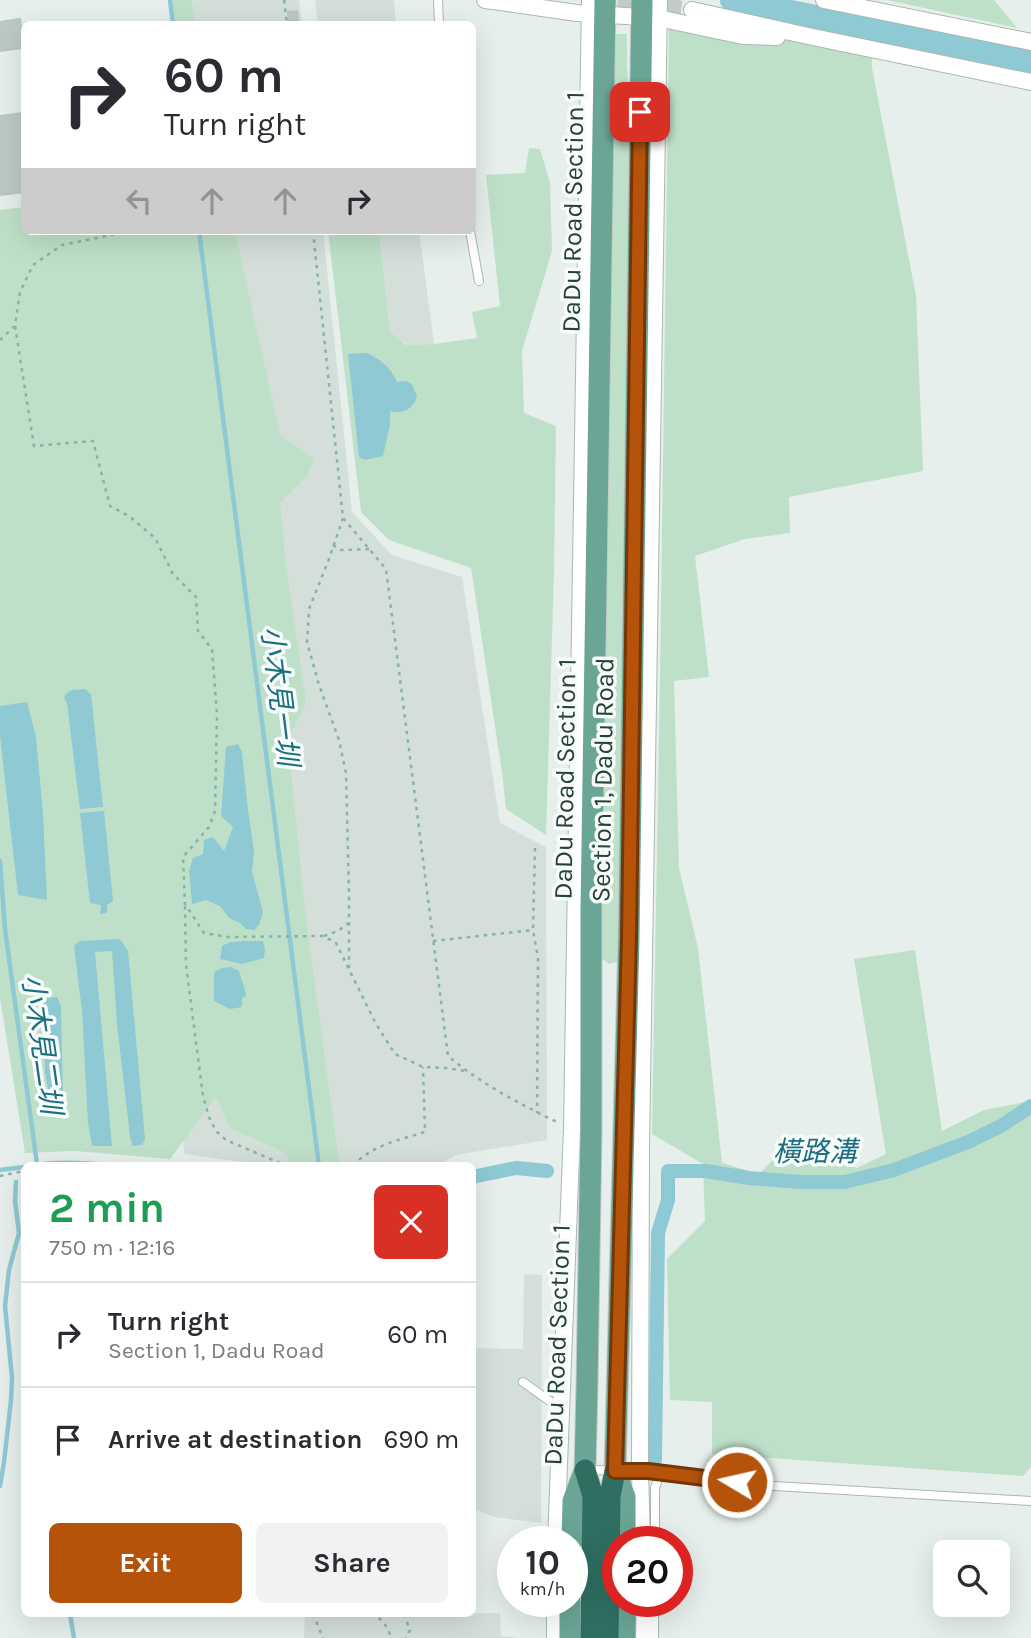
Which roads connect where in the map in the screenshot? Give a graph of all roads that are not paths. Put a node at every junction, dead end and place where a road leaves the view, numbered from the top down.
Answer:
1 (438, 0) edge
2 (485, 0) edge
3 (659, 0) edge
4 (824, 0) edge
5 (593, 8) edge
6 (692, 10) tunnel mouth
7 (647, 12) edge
8 (439, 21) edge
9 (808, 36) junction
10 (1031, 42) edge
11 (1031, 82) edge
12 (471, 235) edge
13 (478, 281) dead end
14 (581, 1148) junction
15 (580, 1191) junction
16 (631, 1193) junction
17 (523, 1382) dead end
18 (562, 1405) junction
19 (585, 1470) junction
20 (615, 1471) junction
21 (651, 1472) junction
22 (1031, 1501) edge
23 (557, 1526) edge
24 (572, 1526) edge
25 (609, 1526) edge
26 (625, 1526) edge
27 (644, 1526) edge
28 (655, 1526) edge
29 (602, 1555) edge
30 (602, 1610) edge
31 (555, 1617) edge
32 (570, 1617) edge
33 (608, 1617) edge
34 (617, 1617) edge
35 (645, 1617) edge
36 (654, 1617) edge
37 (555, 1638) edge
38 (570, 1638) edge
39 (591, 1638) edge
40 (608, 1638) edge
41 (625, 1638) edge
42 (644, 1638) edge
43 (654, 1638) edge

1 - 8 lane
2 - 5 street
3 - 7 street
4 - 10 street
5 - 7 street
5 - 14 main road, DaDu Road Section 1
5 - 14 street, DaDu Road Section 1
6 - 9 street
7 - 9 street
7 - 16 main road, Section 1, Dadu Road
9 - 11 street
12 - 13 lane
14 - 15 main road, DaDu Road Section 1
15 - 18 street, DaDu Road Section 1
15 - 19 main road, DaDu Road Section 1
16 - 20 main road, Section 1, Dadu Road
16 - 21 street, Section 1, Dadu Road
17 - 18 lane
18 - 23 street, DaDu Road Section 1
19 - 20 lane
19 - 24 main road, DaDu Road Section 1
19 - 29 highway
20 - 21 lane
20 - 25 highway
20 - 26 main road, Section 1, Dadu Road
21 - 22 lane
21 - 27 street, Section 1, Dadu Road
21 - 28 lane
30 - 39 highway
31 - 37 street
32 - 38 main road
33 - 40 highway
34 - 41 main road
35 - 42 street
36 - 43 lane

